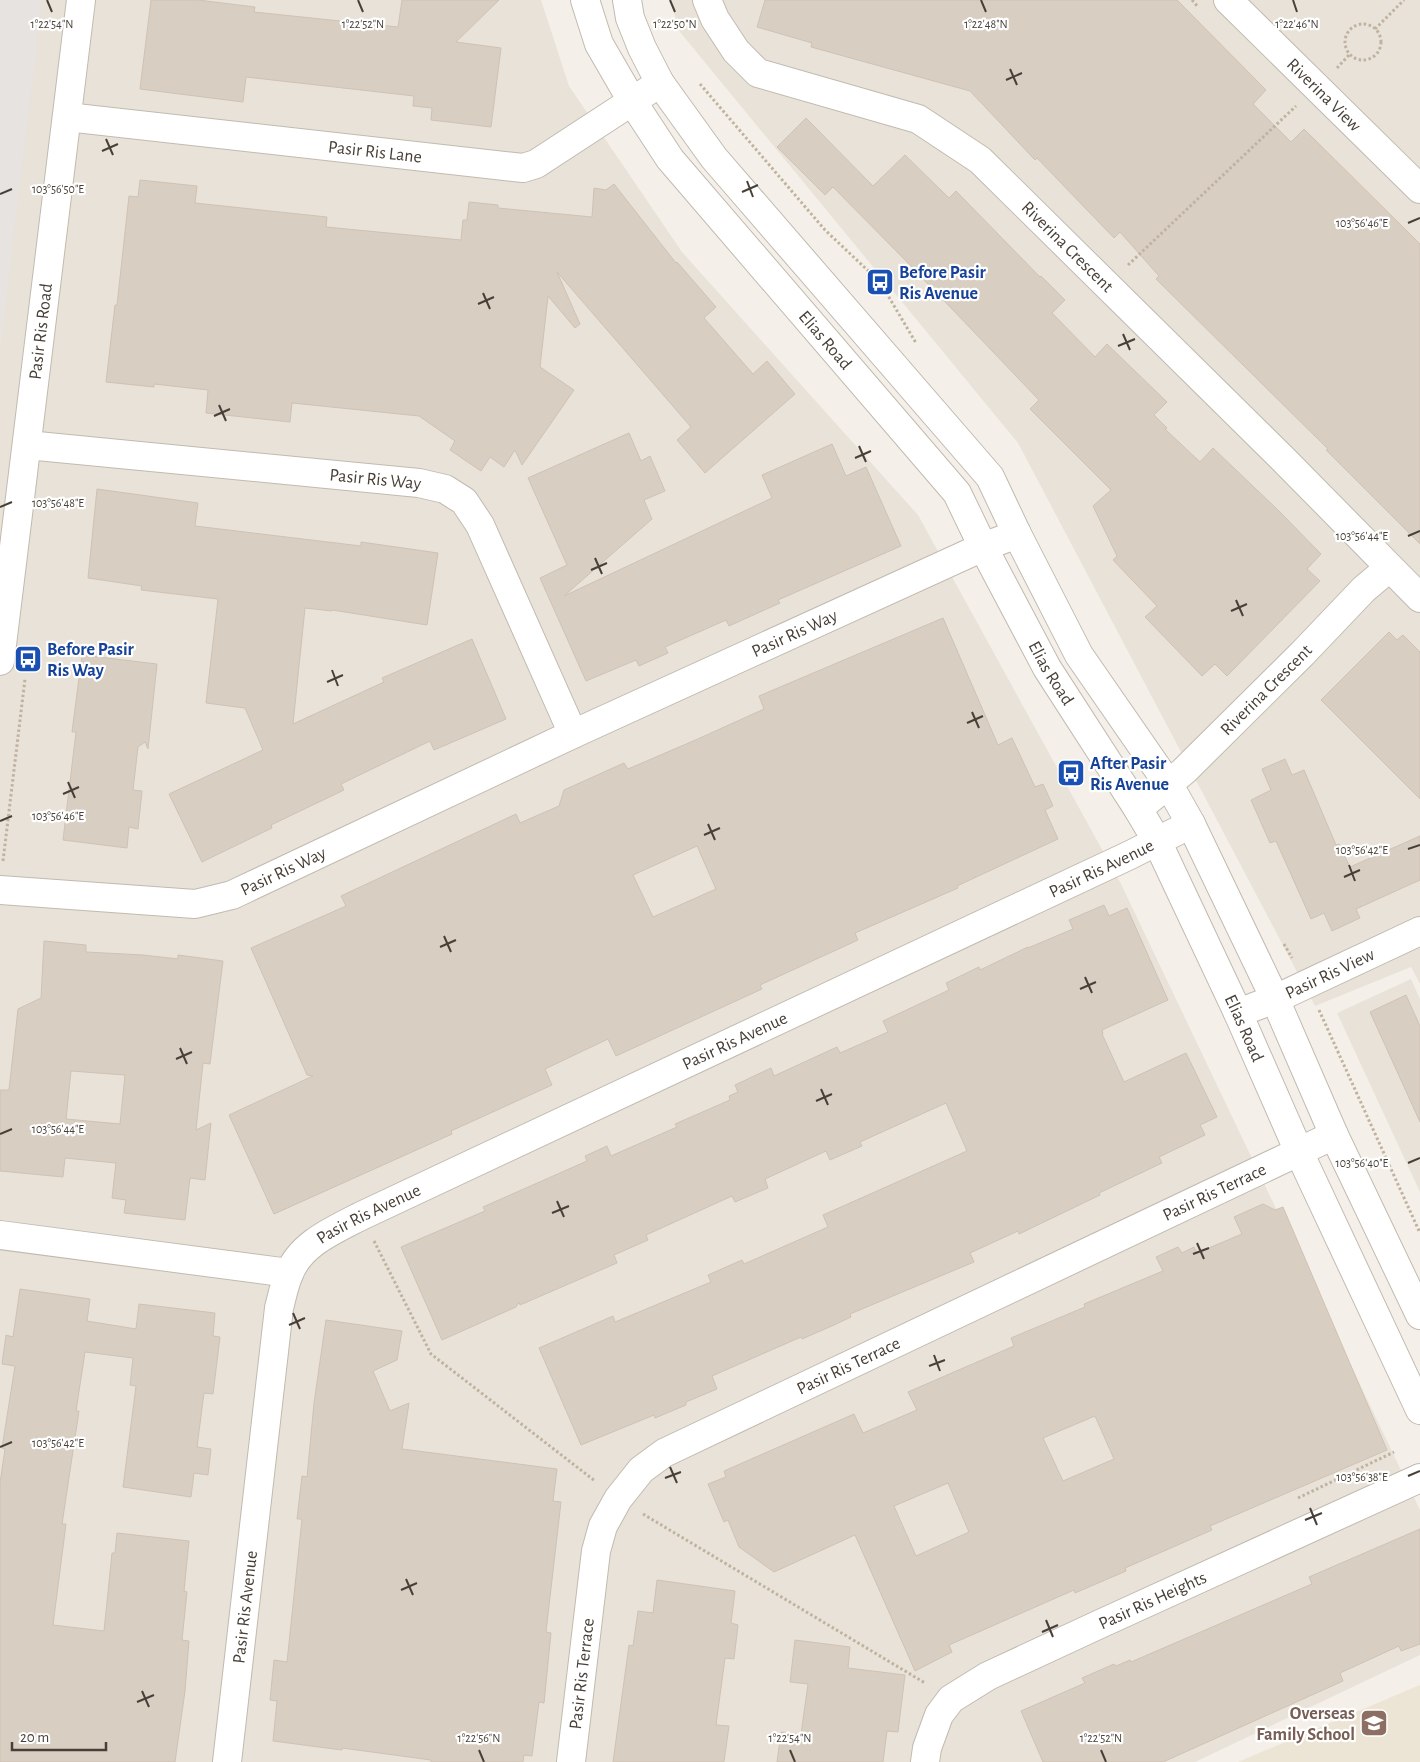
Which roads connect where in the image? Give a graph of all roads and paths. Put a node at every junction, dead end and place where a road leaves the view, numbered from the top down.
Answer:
1 (81, 0) edge
2 (585, 0) edge
3 (627, 0) edge
4 (706, 0) edge
5 (1228, 0) edge
6 (1404, 0) edge
7 (1375, 29) junction
8 (1349, 56) junction
9 (660, 82) junction
10 (1317, 86) junction
11 (632, 101) junction
12 (67, 117) junction
13 (1420, 188) edge
14 (1105, 286) junction
15 (27, 445) junction
16 (1016, 534) junction
17 (983, 547) junction
18 (1389, 568) junction
19 (1420, 598) edge
20 (0, 661) edge
21 (573, 734) junction
22 (1169, 785) junction
23 (1138, 809) junction
24 (1192, 824) junction
25 (1157, 841) junction
26 (0, 890) edge
27 (1420, 932) edge
28 (1307, 984) junction
29 (1275, 999) junction
30 (1238, 1013) junction
31 (1334, 1135) junction
32 (1299, 1152) junction
33 (1420, 1233) edge
34 (0, 1236) edge
35 (289, 1273) junction
36 (1420, 1315) edge
37 (1420, 1410) edge
38 (1420, 1478) edge
39 (227, 1762) edge
40 (571, 1762) edge
41 (925, 1762) edge

1 - 12 street, Pasir Ris Road
2 - 11 street, Elias Road
3 - 9 street, Elias Road
4 - 14 street, Riverina Crescent
5 - 10 street, Riverina View
6 - 7 path
7 - 8 path
7 - 8 path
8 - 10 path
9 - 11 street, Pasir Ris Lane
9 - 16 street, Elias Road
10 - 13 street, Riverina View
10 - 14 path
11 - 12 street, Pasir Ris Lane
11 - 17 street, Elias Road
12 - 15 street, Pasir Ris Road
14 - 18 street, Riverina Crescent
15 - 20 street, Pasir Ris Road
15 - 21 street, Pasir Ris Way
16 - 17 street, Pasir Ris Way
16 - 22 street, Elias Road
17 - 21 street, Pasir Ris Way
17 - 23 street, Elias Road
18 - 19 street, Riverina Crescent
18 - 22 street, Riverina Crescent
21 - 26 street, Pasir Ris Way
22 - 23 street, Riverina Crescent
22 - 24 street, Elias Road
23 - 25 street, Elias Road
24 - 25 street, Pasir Ris Avenue
24 - 29 street, Elias Road
25 - 30 street, Elias Road
25 - 35 street, Pasir Ris Avenue
27 - 28 street, Pasir Ris View
28 - 29 street, Pasir Ris View
28 - 33 path
29 - 30 street, Pasir Ris View
29 - 31 street, Elias Road
30 - 32 street, Elias Road
31 - 32 street, Pasir Ris Terrace
31 - 36 street, Elias Road
32 - 37 street, Elias Road
32 - 40 street, Pasir Ris Terrace
34 - 35 street
35 - 39 street, Pasir Ris Avenue
38 - 41 street, Pasir Ris Heights

